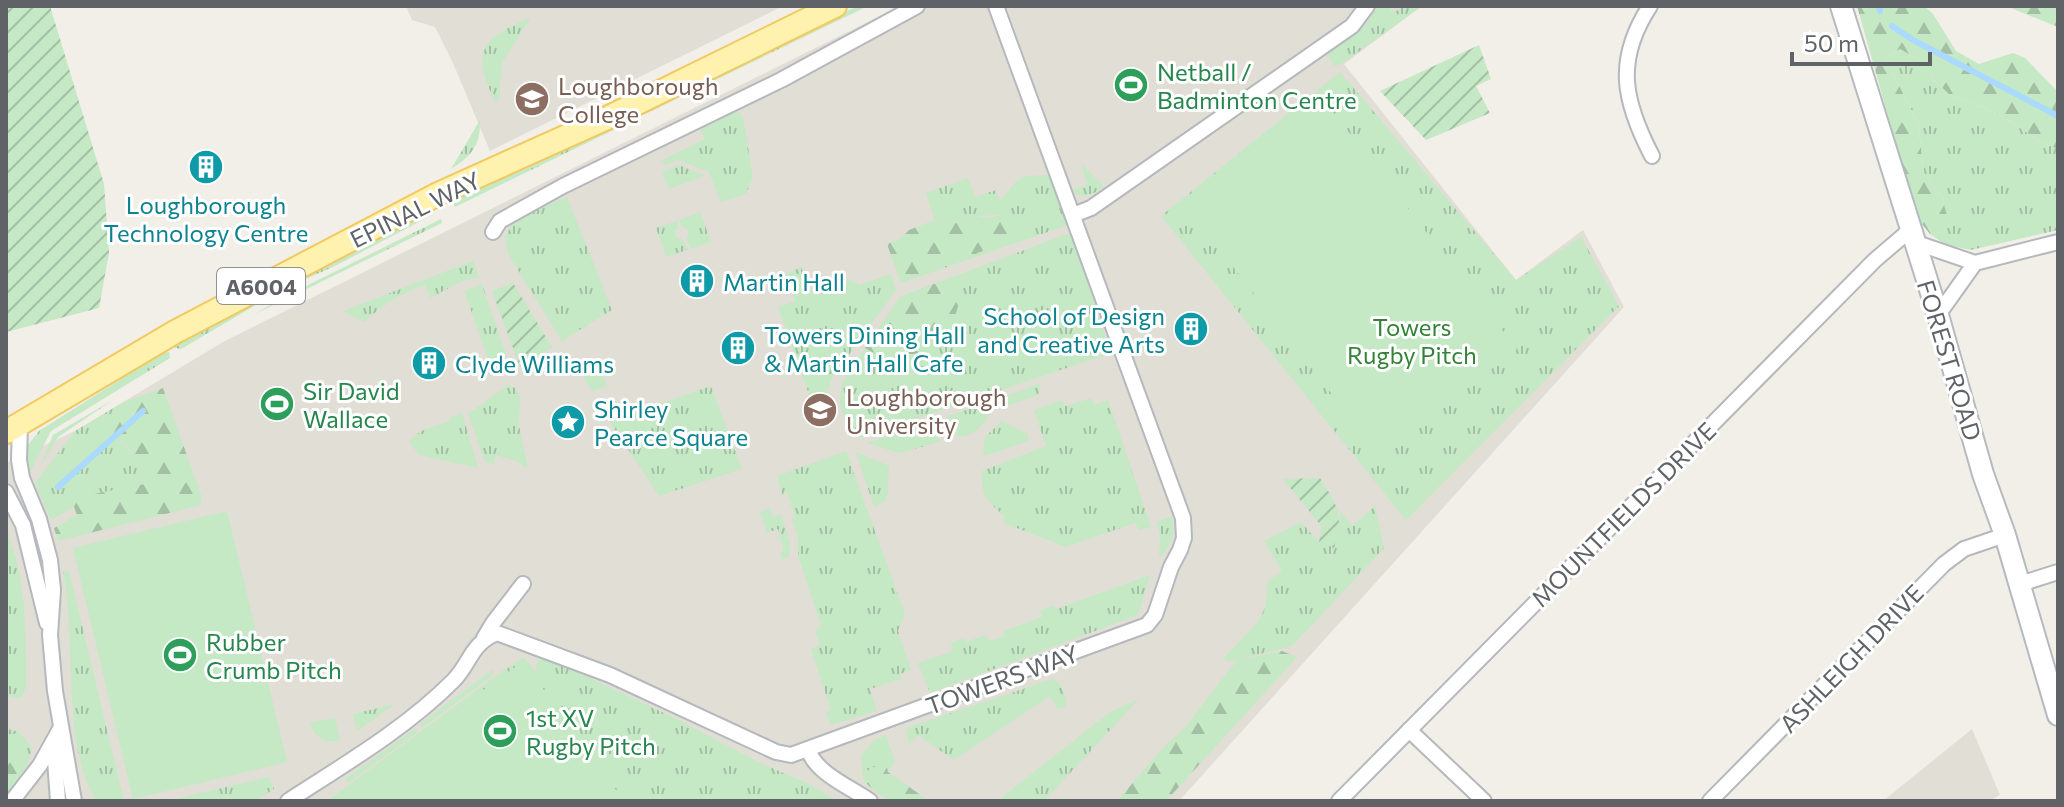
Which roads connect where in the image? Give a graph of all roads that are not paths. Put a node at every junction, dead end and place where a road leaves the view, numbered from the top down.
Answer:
1 (835, 6) edge
2 (917, 6) edge
3 (996, 6) edge
4 (1367, 6) edge
5 (1650, 6) edge
6 (1841, 6) edge
7 (1652, 156) dead end
8 (1073, 215) junction
9 (493, 232) dead end
10 (1912, 236) junction
11 (2058, 242) edge
12 (1975, 263) junction
13 (1938, 315) junction
14 (13, 429) edge
15 (6, 492) edge
16 (2005, 535) junction
17 (2058, 572) edge
18 (523, 584) dead end
19 (2020, 584) junction
20 (50, 635) junction
21 (484, 638) junction
22 (2058, 715) edge
23 (60, 729) junction
24 (1409, 730) junction
25 (808, 750) junction
26 (12, 801) edge
27 (58, 801) edge
28 (74, 801) edge
29 (288, 801) edge
30 (870, 801) edge
31 (1339, 801) edge
32 (1484, 801) edge
33 (1710, 801) edge

1 - 14 main road, EPINAL WAY / A6004
2 - 9 street
3 - 8 street, TOWERS WAY
4 - 8 street
5 - 7 street
6 - 10 street, FOREST ROAD
8 - 25 street, TOWERS WAY
10 - 12 street
10 - 13 street, FOREST ROAD
10 - 24 street, MOUNTFIELDS DRIVE
11 - 12 street
12 - 13 street
13 - 16 street, FOREST ROAD
14 - 20 street
15 - 20 street
16 - 19 street, FOREST ROAD
16 - 33 street, ASHLEIGH DRIVE
17 - 19 street
18 - 21 street
19 - 22 street, FOREST ROAD
20 - 23 street
21 - 25 street, TOWERS WAY
21 - 29 street
23 - 26 street
23 - 27 street
23 - 28 street
24 - 31 street, MOUNTFIELDS DRIVE
24 - 32 street
25 - 30 street

